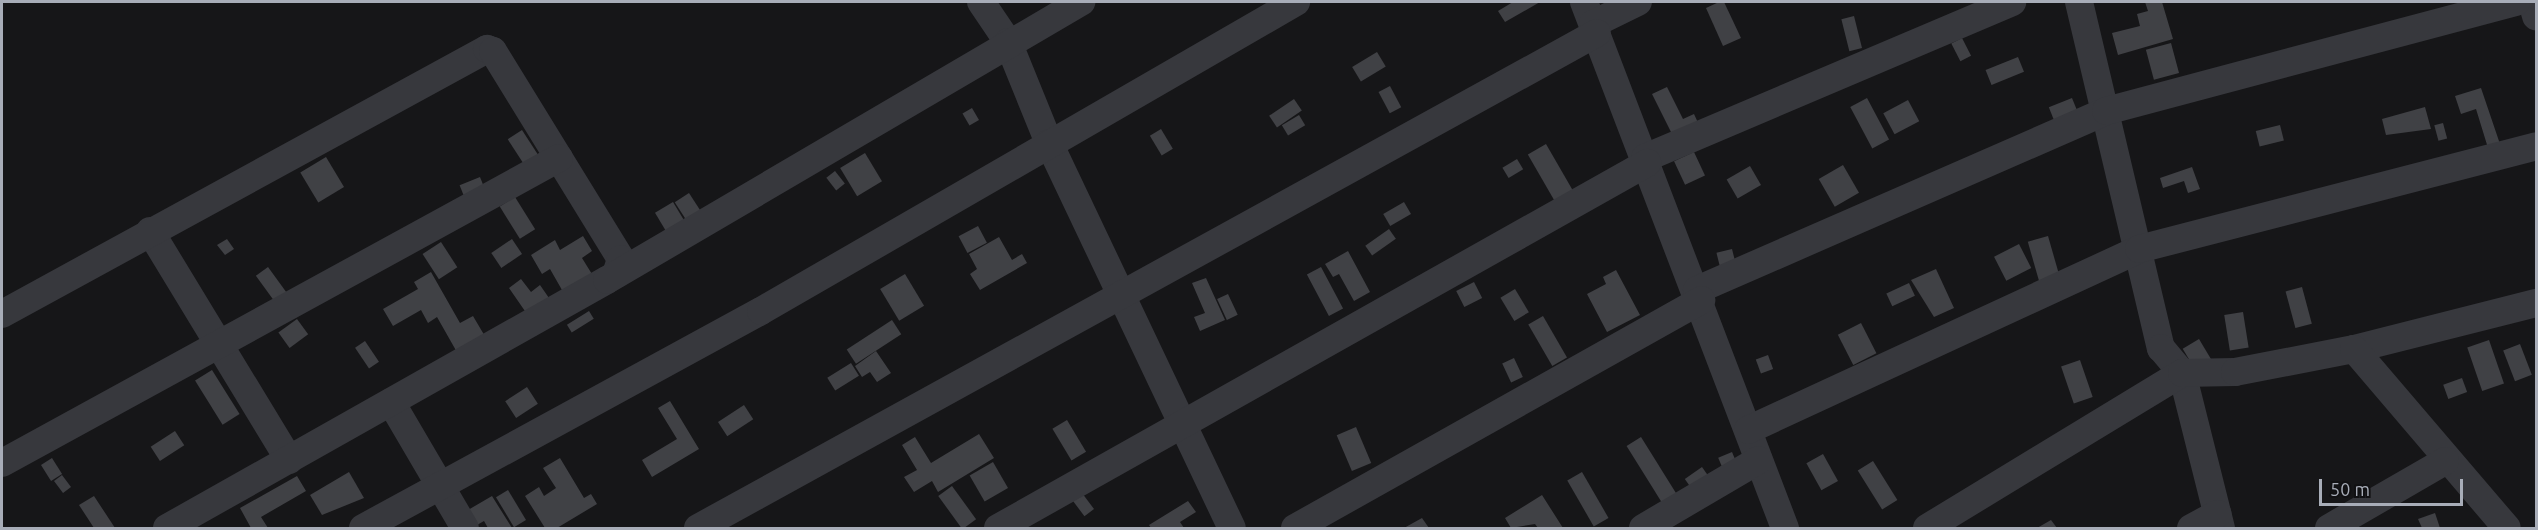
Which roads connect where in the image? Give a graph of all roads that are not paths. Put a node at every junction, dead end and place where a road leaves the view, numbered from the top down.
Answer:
1 (981, 2) edge
2 (1081, 2) edge
3 (1296, 2) edge
4 (1638, 2) edge
5 (2012, 2) edge
6 (2079, 2) edge
7 (2516, 2) edge
8 (2532, 2) edge
9 (2536, 16) edge
10 (1592, 20) edge
11 (1008, 42) junction
12 (2106, 111) junction
13 (1049, 143) junction
14 (2536, 146) edge
15 (559, 158) junction
16 (1646, 160) junction
17 (150, 231) junction
18 (2139, 249) junction
19 (616, 274) junction
20 (1124, 292) junction
21 (1699, 295) junction
22 (2536, 303) edge
23 (2, 314) edge
24 (216, 344) junction
25 (2354, 349) junction
26 (2182, 373) junction
27 (391, 402) junction
28 (1185, 424) junction
29 (1748, 430) junction
30 (289, 460) junction
31 (1759, 460) junction
32 (2445, 461) junction
33 (2, 463) edge
34 (437, 486) junction
35 (2219, 521) edge
36 (168, 528) edge
37 (363, 528) edge
38 (465, 528) edge
39 (698, 528) edge
40 (998, 528) edge
41 (1232, 528) edge
42 (1295, 528) edge
43 (1643, 528) edge
44 (1785, 528) edge
45 (1927, 528) edge
46 (2191, 528) edge
47 (2329, 528) edge
48 (2507, 528) edge

1 - 11 street
2 - 11 street
3 - 13 street
4 - 10 street
5 - 16 street
6 - 12 street
7 - 12 street
8 - 9 street
10 - 16 street
10 - 20 street
11 - 13 street
11 - 19 street
12 - 18 street
12 - 21 street
13 - 20 street
13 - 34 street
14 - 18 street
15 - 17 street
15 - 19 street
15 - 24 street
16 - 21 street
16 - 28 street
17 - 23 street
17 - 24 street
18 - 26 street
18 - 29 street
19 - 27 street
20 - 28 street
20 - 39 street
21 - 29 street
21 - 42 street
22 - 25 street
24 - 30 street
24 - 33 street
25 - 26 street
25 - 32 street
26 - 35 street
26 - 45 street
27 - 30 street
27 - 34 street
28 - 40 street
28 - 41 street
29 - 31 street
30 - 36 street
31 - 43 street
31 - 44 street
32 - 47 street
32 - 48 street
34 - 37 street
34 - 38 street
35 - 46 street

